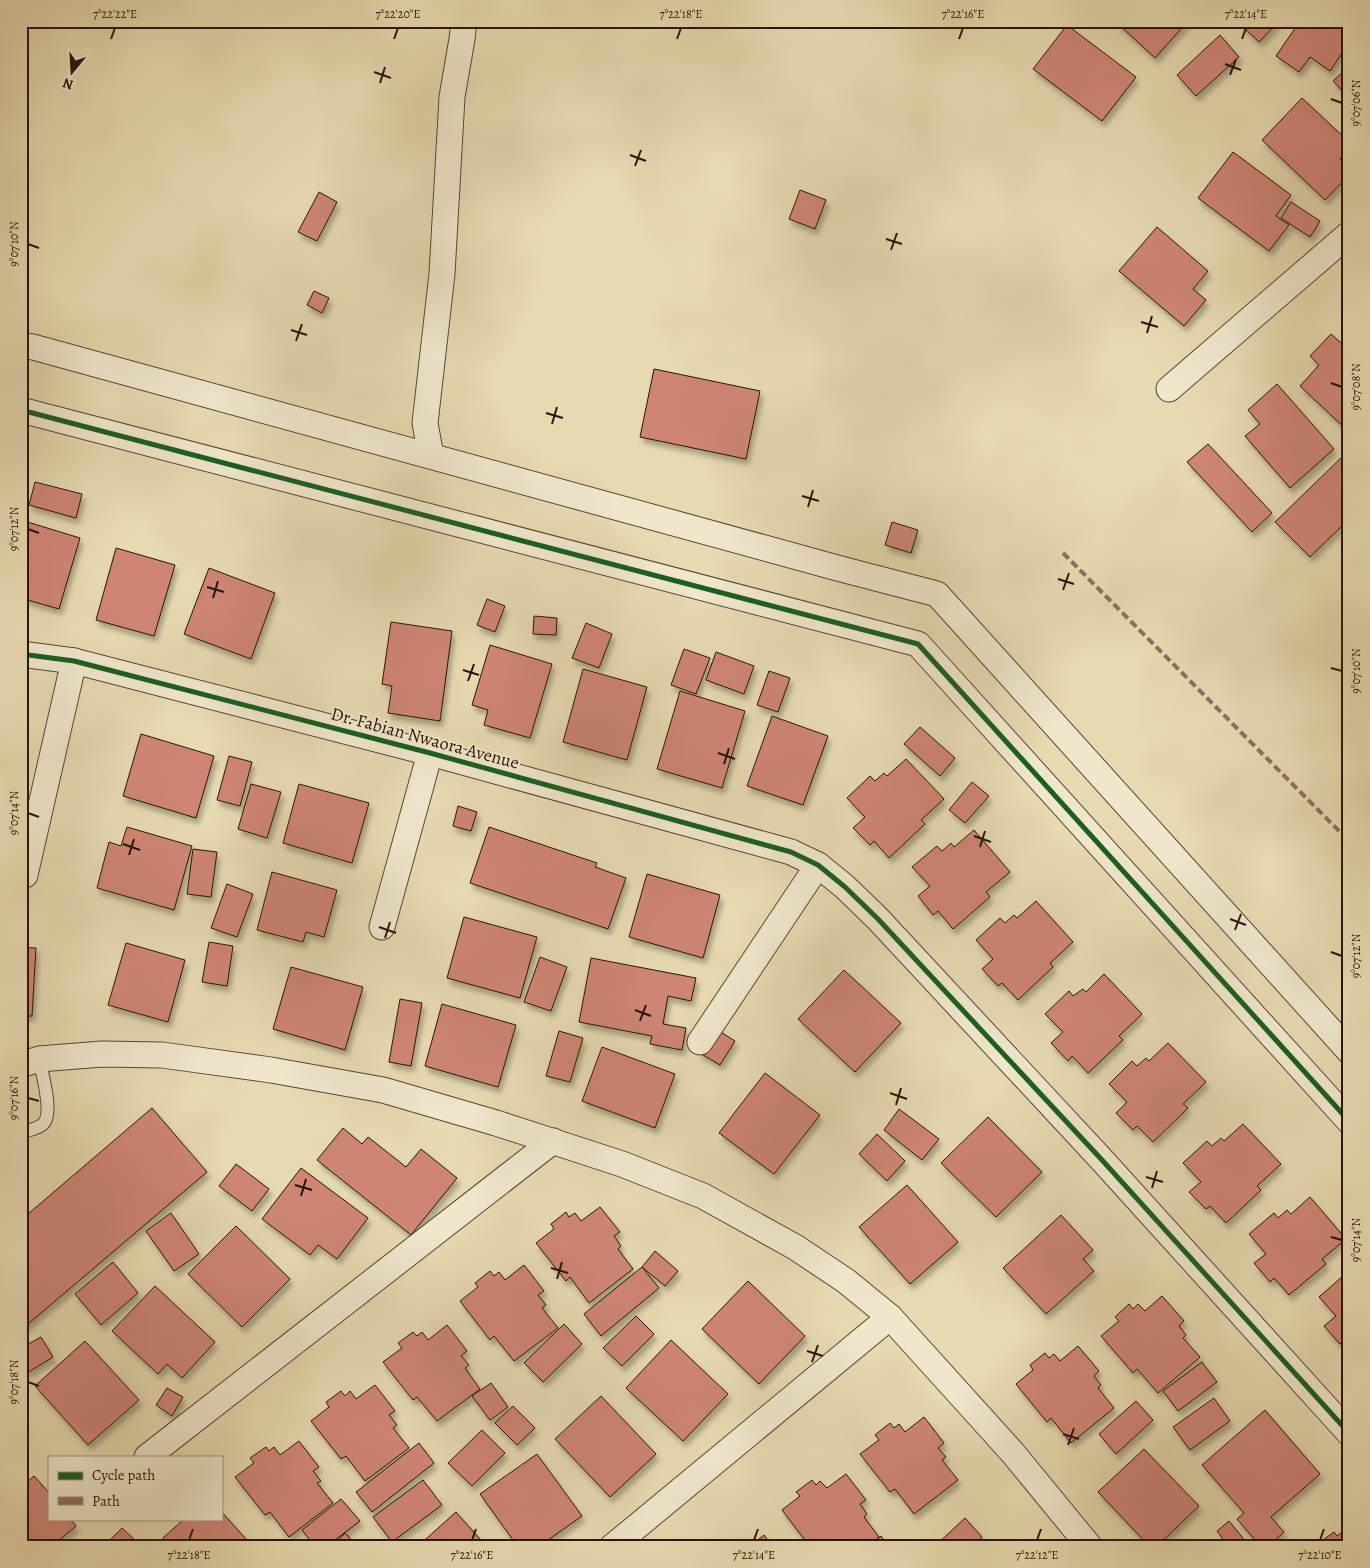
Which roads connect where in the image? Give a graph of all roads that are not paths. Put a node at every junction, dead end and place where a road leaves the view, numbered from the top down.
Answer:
1 (464, 21) edge
2 (1349, 234) edge
3 (21, 345) edge
4 (1168, 389) dead end
5 (21, 410) edge
6 (431, 456) junction
7 (21, 654) edge
8 (74, 661) junction
9 (430, 753) junction
10 (818, 865) junction
11 (25, 876) dead end
12 (382, 926) dead end
13 (700, 1042) dead end
14 (1349, 1051) edge
15 (30, 1062) edge
16 (1349, 1121) edge
17 (21, 1132) edge
18 (553, 1141) junction
19 (890, 1317) junction
20 (1349, 1433) edge
21 (148, 1456) edge
22 (612, 1547) edge
23 (1090, 1547) edge

1 - 6 street
2 - 4 street
3 - 6 street
5 - 16 street
6 - 14 street
7 - 8 street, Dr. Fabian Nwaora Avenue
8 - 9 street, Dr. Fabian Nwaora Avenue
8 - 11 street
9 - 10 street, Dr. Fabian Nwaora Avenue
9 - 12 street
10 - 13 street
10 - 20 street, Dr. Fabian Nwaora Avenue
15 - 17 lane
15 - 18 street
18 - 19 street
18 - 21 street
19 - 22 street
19 - 23 street

